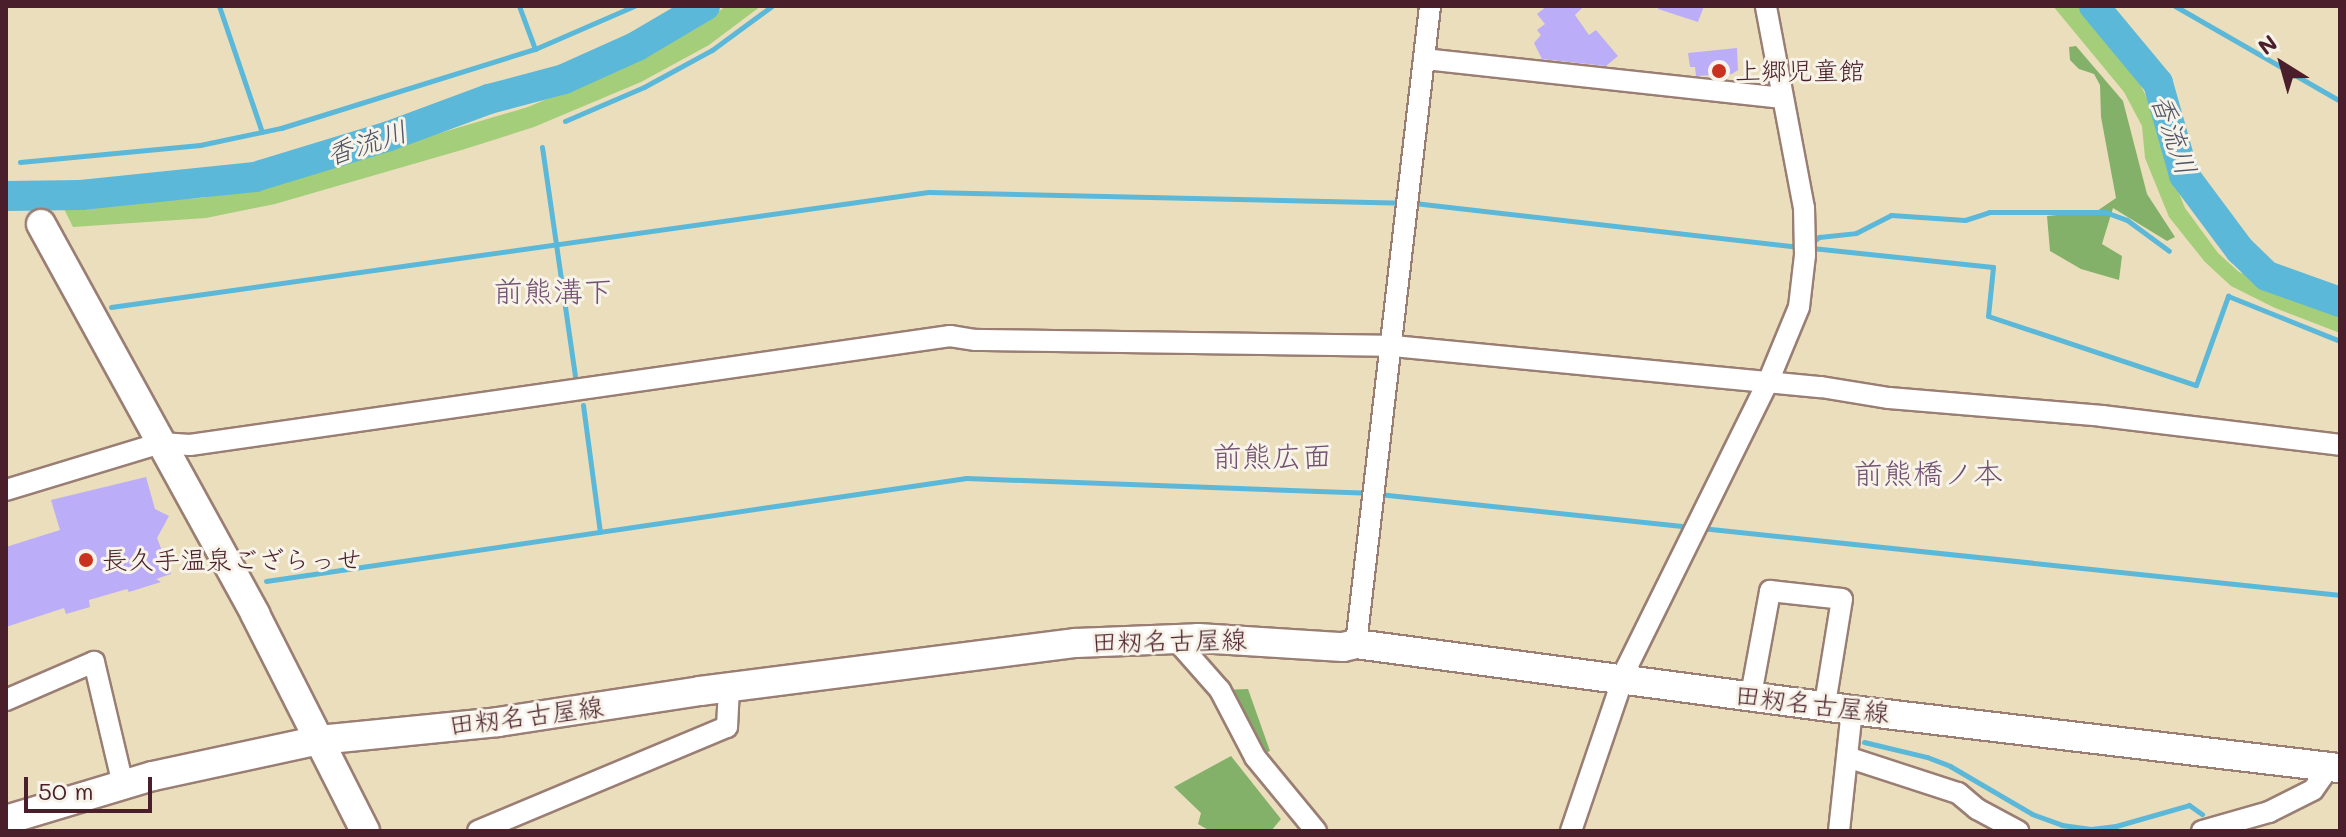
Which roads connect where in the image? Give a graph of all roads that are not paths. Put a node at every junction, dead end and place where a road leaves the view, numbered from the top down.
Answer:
1 (1430, 6) edge
2 (1766, 6) edge
3 (1424, 59) junction
4 (1782, 98) junction
5 (41, 224) dead end
6 (1393, 346) junction
7 (1768, 382) junction
8 (161, 443) junction
9 (2340, 445) edge
10 (6, 490) edge
11 (1175, 639) junction
12 (1356, 644) junction
13 (1621, 679) junction
14 (729, 689) junction
15 (1751, 695) junction
16 (6, 700) edge
17 (1838, 707) junction
18 (319, 740) junction
19 (1847, 757) junction
20 (2335, 767) edge
21 (123, 785) junction
22 (6, 820) edge
23 (365, 831) edge
24 (478, 831) edge
25 (1316, 831) edge
26 (1571, 831) edge
27 (1839, 831) edge
28 (2018, 831) edge
29 (2202, 831) edge

1 - 3 street
2 - 4 street
3 - 4 street
3 - 6 street
4 - 7 street
5 - 8 main road
6 - 7 street
6 - 8 street
6 - 12 street
7 - 9 street
7 - 13 street
8 - 10 street
8 - 18 main road
11 - 12 main road, 田籾名古屋線
11 - 14 main road, 田籾名古屋線
11 - 25 street
12 - 13 main road, 田籾名古屋線
13 - 15 main road, 田籾名古屋線
13 - 26 street
14 - 18 main road, 田籾名古屋線
14 - 24 street
15 - 17 main road, 田籾名古屋線
15 - 17 street
16 - 21 street
17 - 19 street
17 - 20 main road, 田籾名古屋線
18 - 21 main road, 田籾名古屋線
18 - 23 main road
19 - 27 street
19 - 28 street
20 - 29 street
21 - 22 main road, 田籾名古屋線

